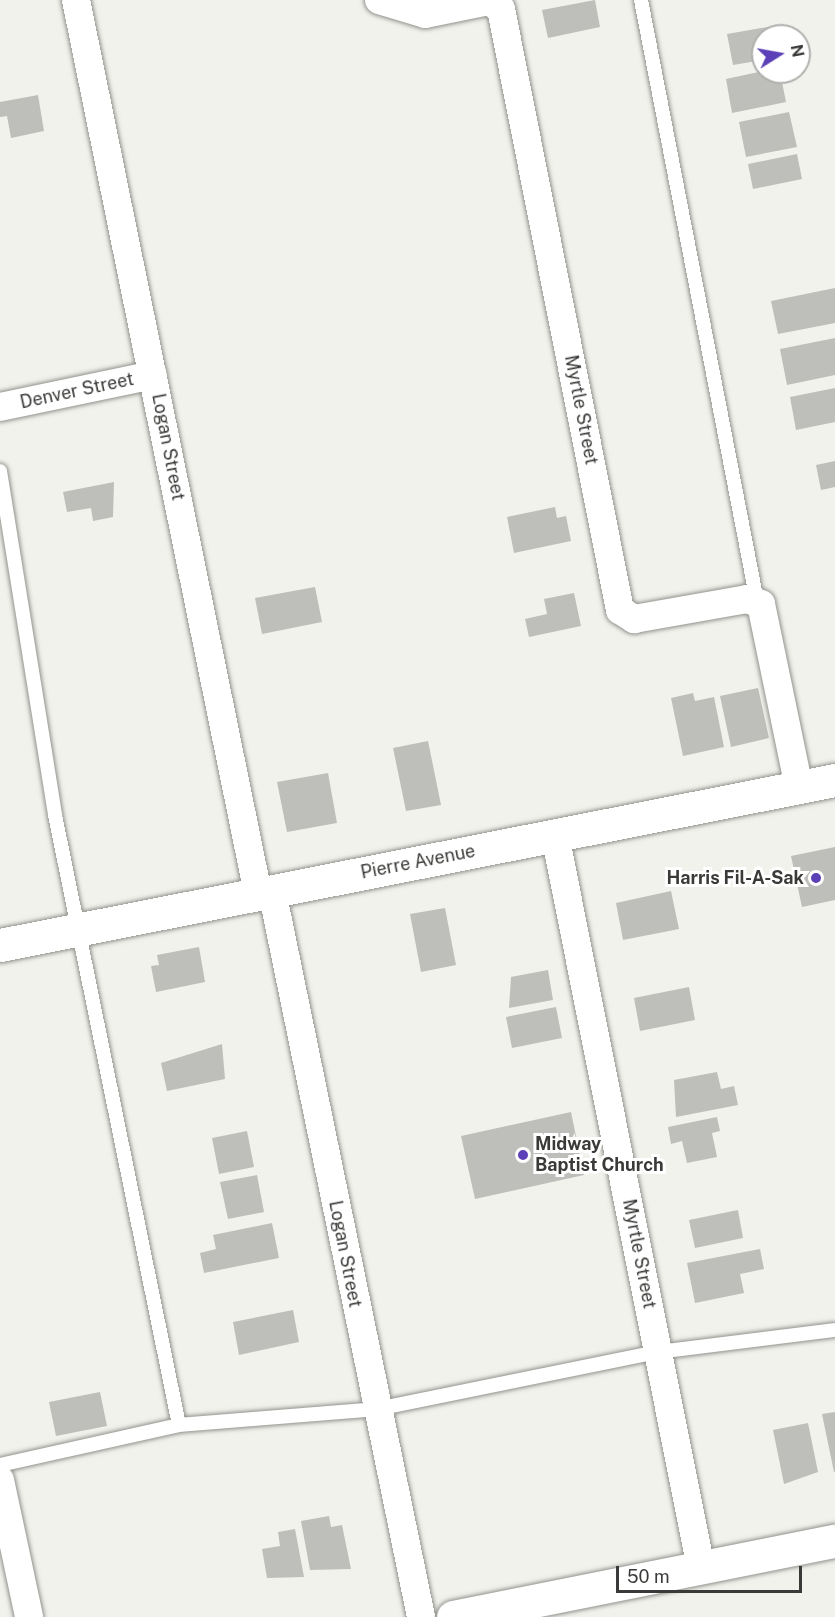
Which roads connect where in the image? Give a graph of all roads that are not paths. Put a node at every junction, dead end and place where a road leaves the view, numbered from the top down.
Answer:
1 (76, 0) edge
2 (379, 0) edge
3 (641, 0) edge
4 (153, 375) junction
5 (0, 407) edge
6 (0, 471) edge
7 (757, 601) junction
8 (835, 780) edge
9 (799, 787) junction
10 (555, 836) junction
11 (265, 892) junction
12 (78, 930) junction
13 (0, 945) edge
14 (835, 1329) edge
15 (658, 1352) junction
16 (376, 1409) junction
17 (179, 1425) junction
18 (0, 1465) edge
19 (0, 1480) edge
20 (835, 1541) edge
21 (701, 1568) junction
22 (29, 1617) edge
23 (421, 1617) edge
24 (453, 1617) edge

1 - 4 street, Logan Street
2 - 7 street, Myrtle Street
3 - 7 lane
4 - 5 street, Denver Street
4 - 11 street, Logan Street
6 - 12 lane
7 - 9 street
8 - 9 main road, Pierre Avenue
9 - 10 main road, Pierre Avenue
10 - 11 main road, Pierre Avenue
10 - 15 street, Myrtle Street
11 - 12 main road, Pierre Avenue
11 - 16 street, Logan Street
12 - 13 main road, Pierre Avenue
12 - 17 lane
14 - 15 lane
15 - 16 lane
15 - 21 street, Myrtle Street
16 - 17 lane
16 - 23 street, Logan Street
17 - 18 lane
19 - 22 street
20 - 21 main road
21 - 24 main road

